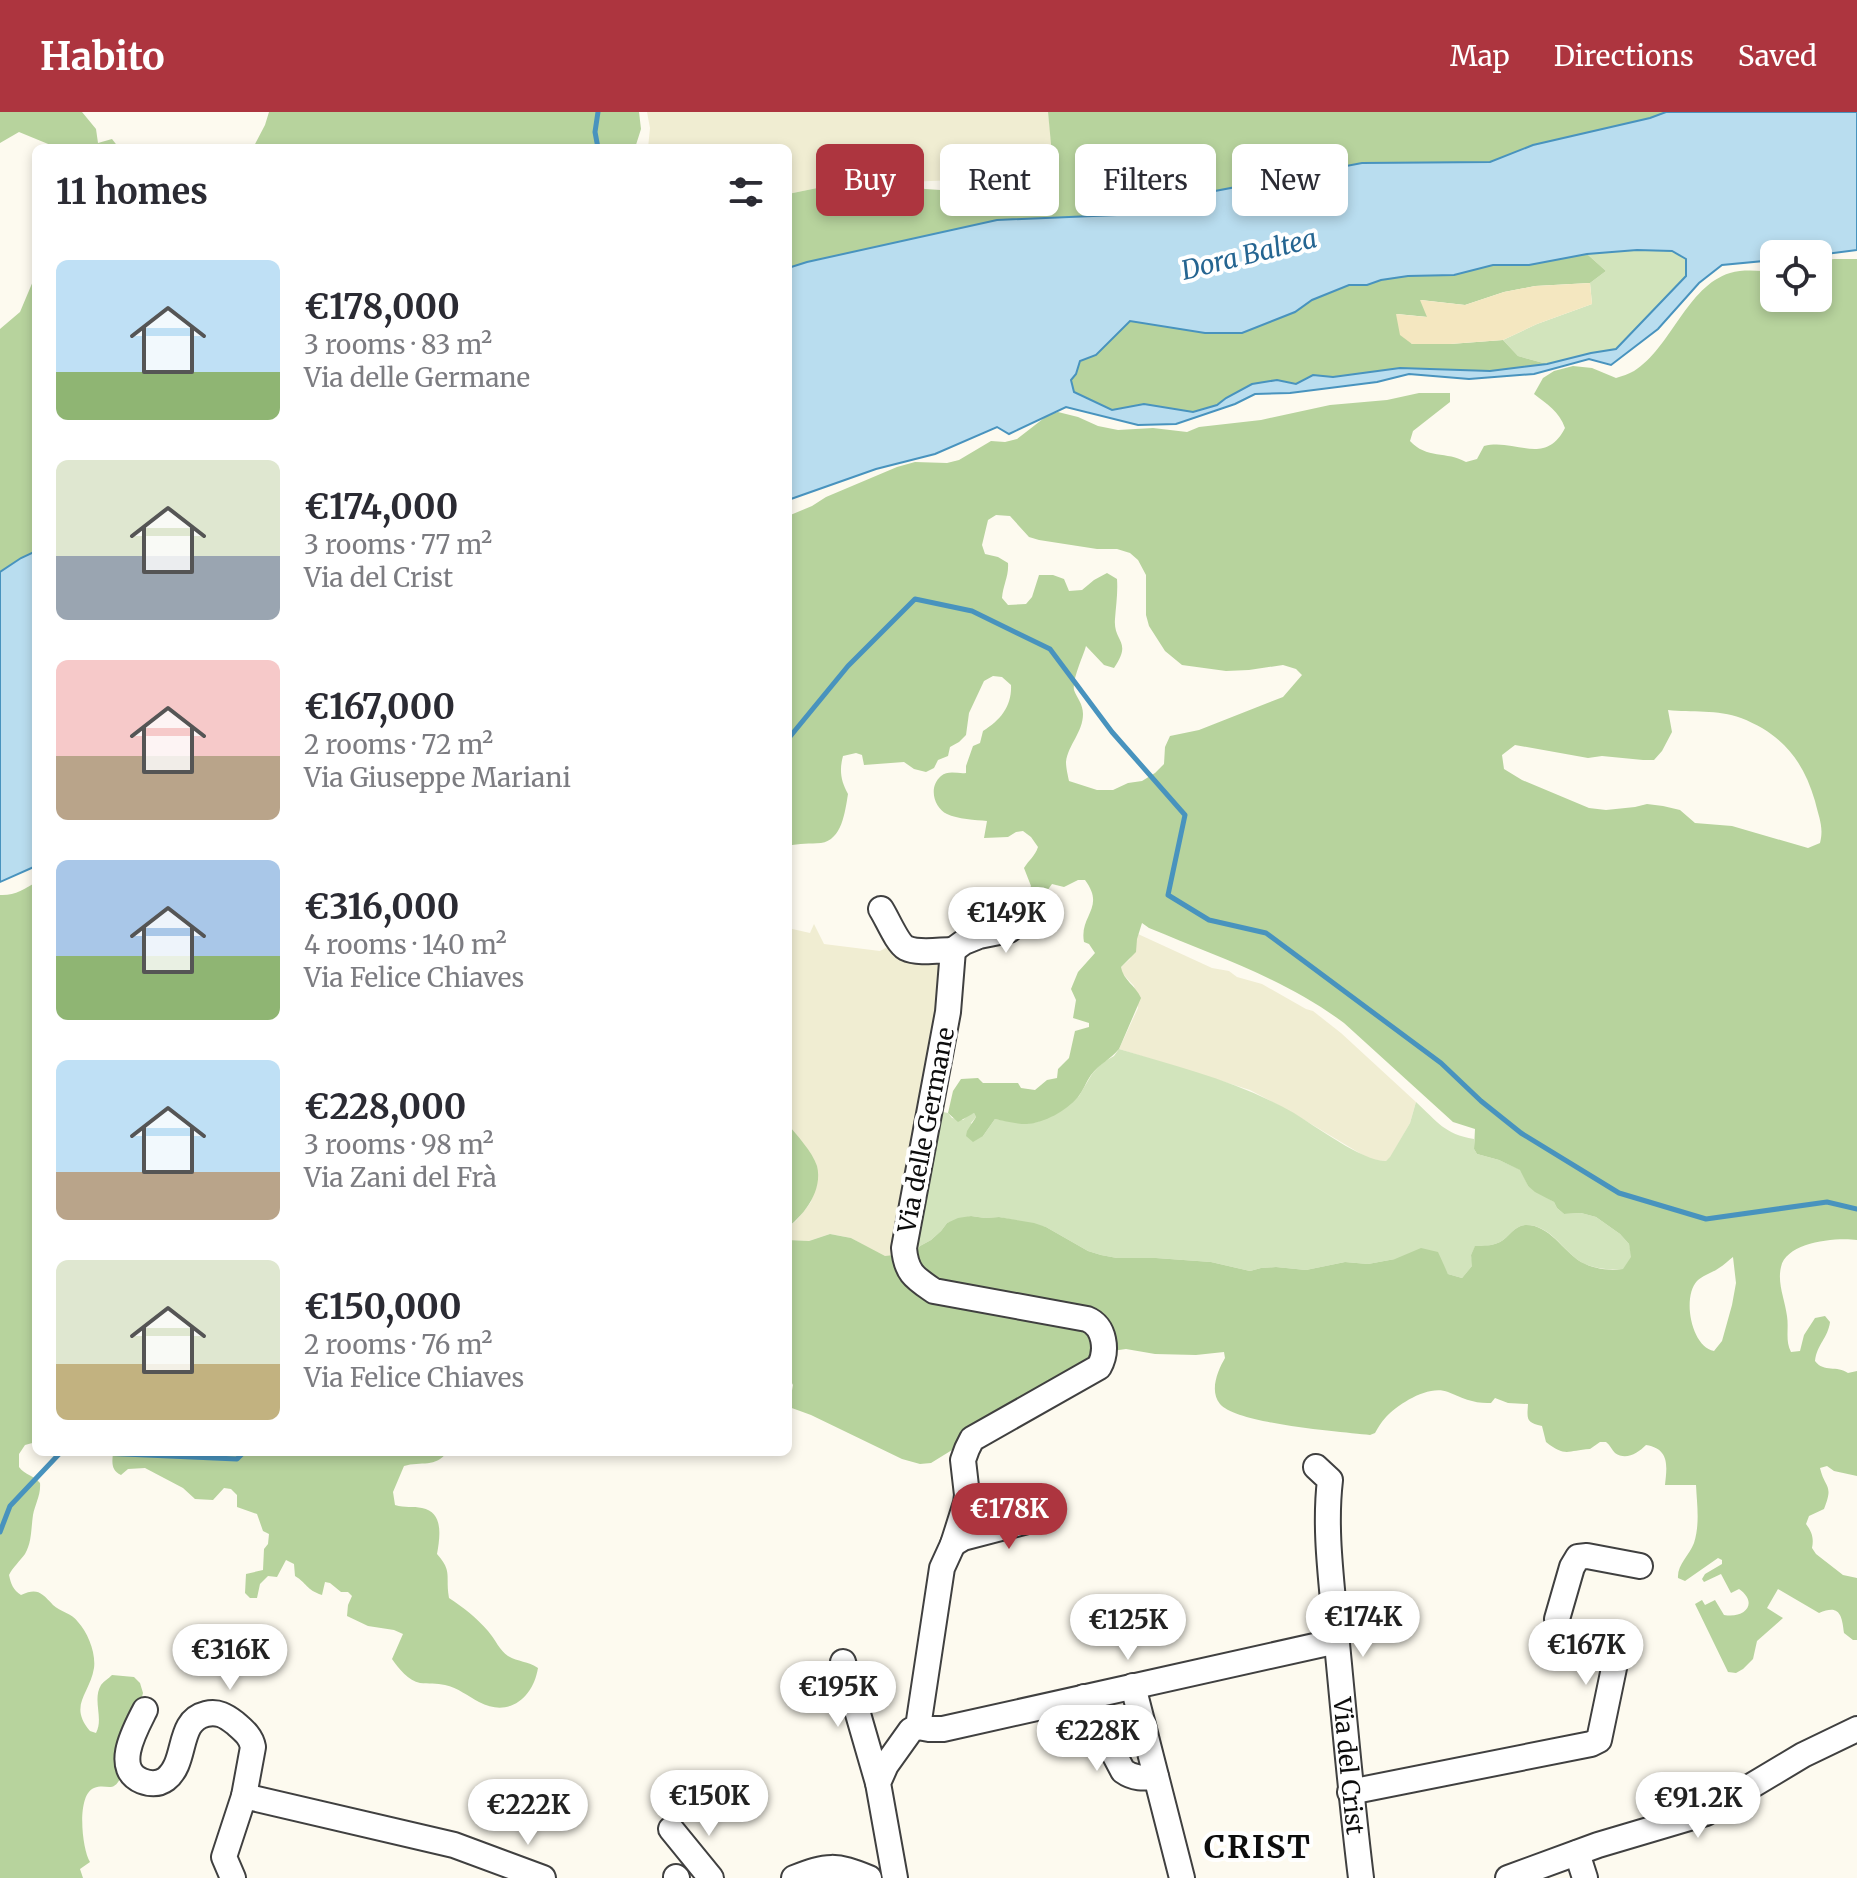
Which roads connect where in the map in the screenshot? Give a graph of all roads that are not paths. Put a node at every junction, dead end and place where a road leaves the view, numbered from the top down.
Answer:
1 (881, 909) dead end
2 (1028, 915) dead end
3 (953, 950) junction
4 (1316, 1467) dead end
5 (1047, 1516) dead end
6 (953, 1544) junction
7 (1640, 1566) dead end
8 (1337, 1641) junction
9 (843, 1662) dead end
10 (1133, 1686) junction
11 (1084, 1697) junction
12 (145, 1710) dead end
13 (918, 1727) junction
14 (1857, 1729) edge
15 (1156, 1777) junction
16 (878, 1783) junction
17 (1350, 1792) junction
18 (244, 1796) junction
19 (671, 1829) dead end
20 (1577, 1853) junction
21 (494, 1870) edge
22 (233, 1878) edge
23 (543, 1878) edge
24 (711, 1878) edge
25 (794, 1878) edge
26 (869, 1878) edge
27 (895, 1878) edge
28 (1182, 1878) edge
29 (1361, 1878) edge
30 (1508, 1878) edge
31 (1585, 1878) edge

1 - 3 street
2 - 3 street
3 - 6 street, Via delle Germane
4 - 8 street, Via del Crist
5 - 6 street
6 - 13 street, Via delle Germane
7 - 17 street
8 - 10 street
8 - 17 street, Via del Crist
9 - 16 street
10 - 11 street
10 - 15 street
11 - 13 street
11 - 15 street
12 - 18 street
13 - 16 street
14 - 20 street
15 - 28 street
16 - 27 street
17 - 29 street, Via del Crist
18 - 21 street
18 - 22 street
19 - 24 street
20 - 30 street
20 - 31 street
21 - 23 street
25 - 26 street

